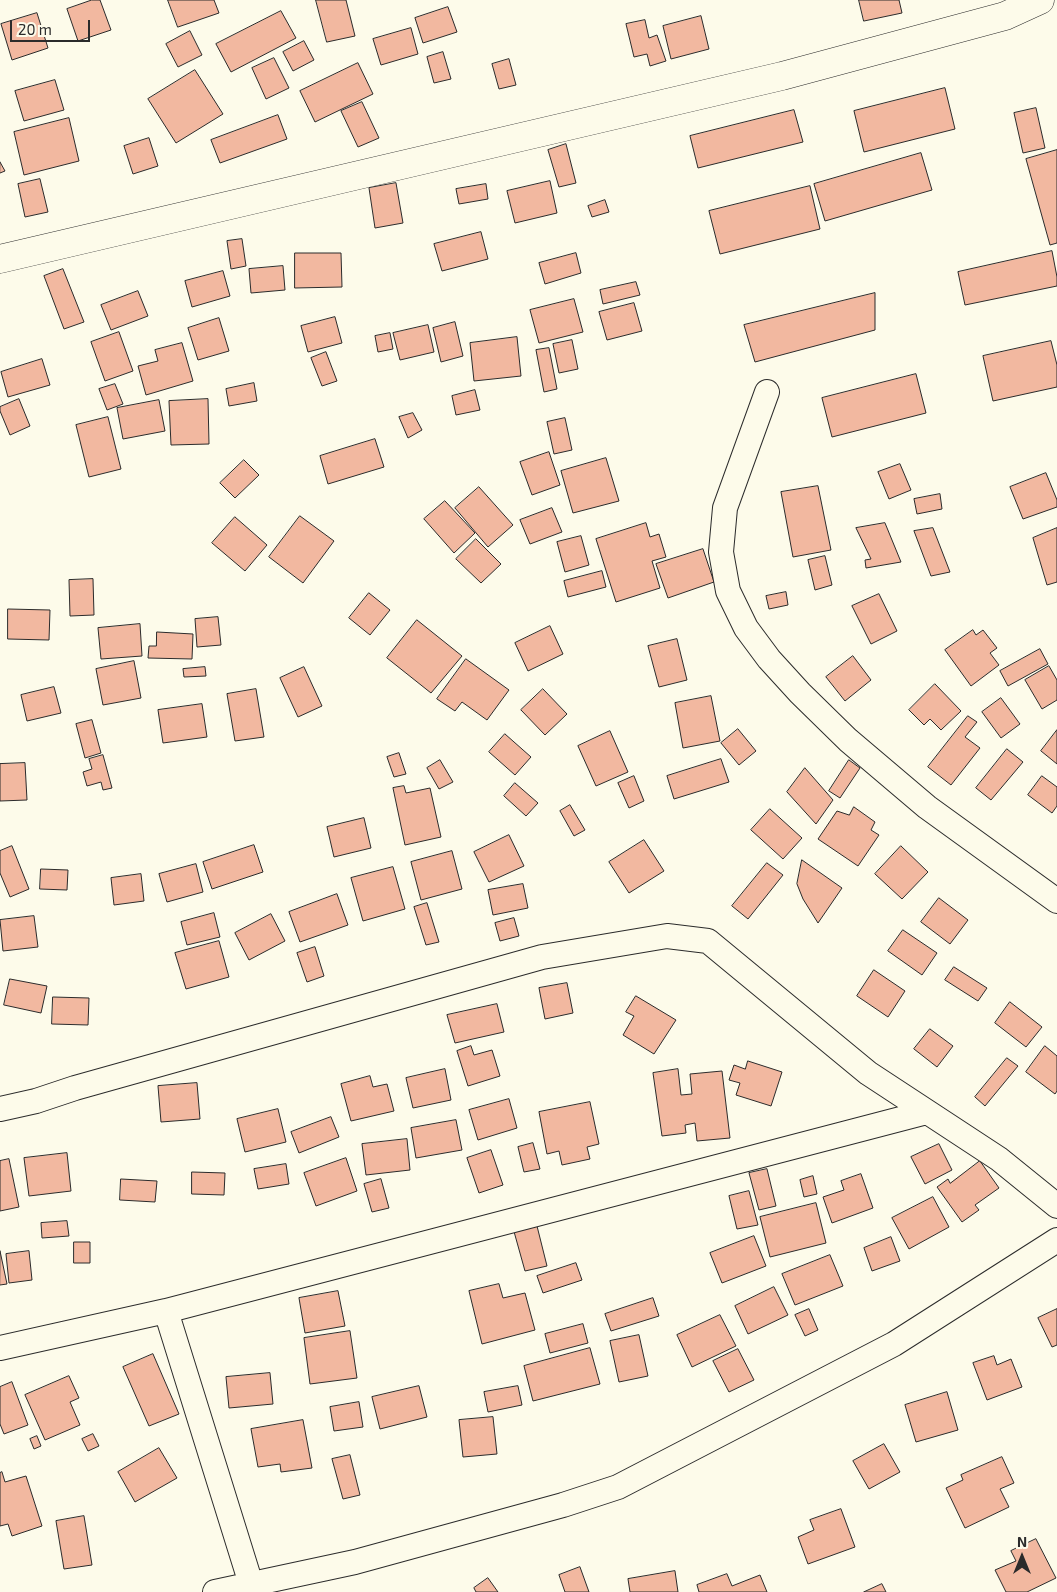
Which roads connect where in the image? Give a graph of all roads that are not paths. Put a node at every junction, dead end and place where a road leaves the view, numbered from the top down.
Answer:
1 (1040, 0) edge
2 (0, 259) edge
3 (767, 392) dead end
4 (1057, 901) edge
5 (0, 1109) edge
6 (927, 1112) junction
7 (1057, 1206) edge
8 (1057, 1240) edge
9 (166, 1311) junction
10 (0, 1348) edge
11 (251, 1584) junction
12 (214, 1592) edge

1 - 2 street
3 - 4 street
5 - 6 street
6 - 7 street
6 - 9 street
8 - 11 street
9 - 10 street
9 - 11 street
11 - 12 street

